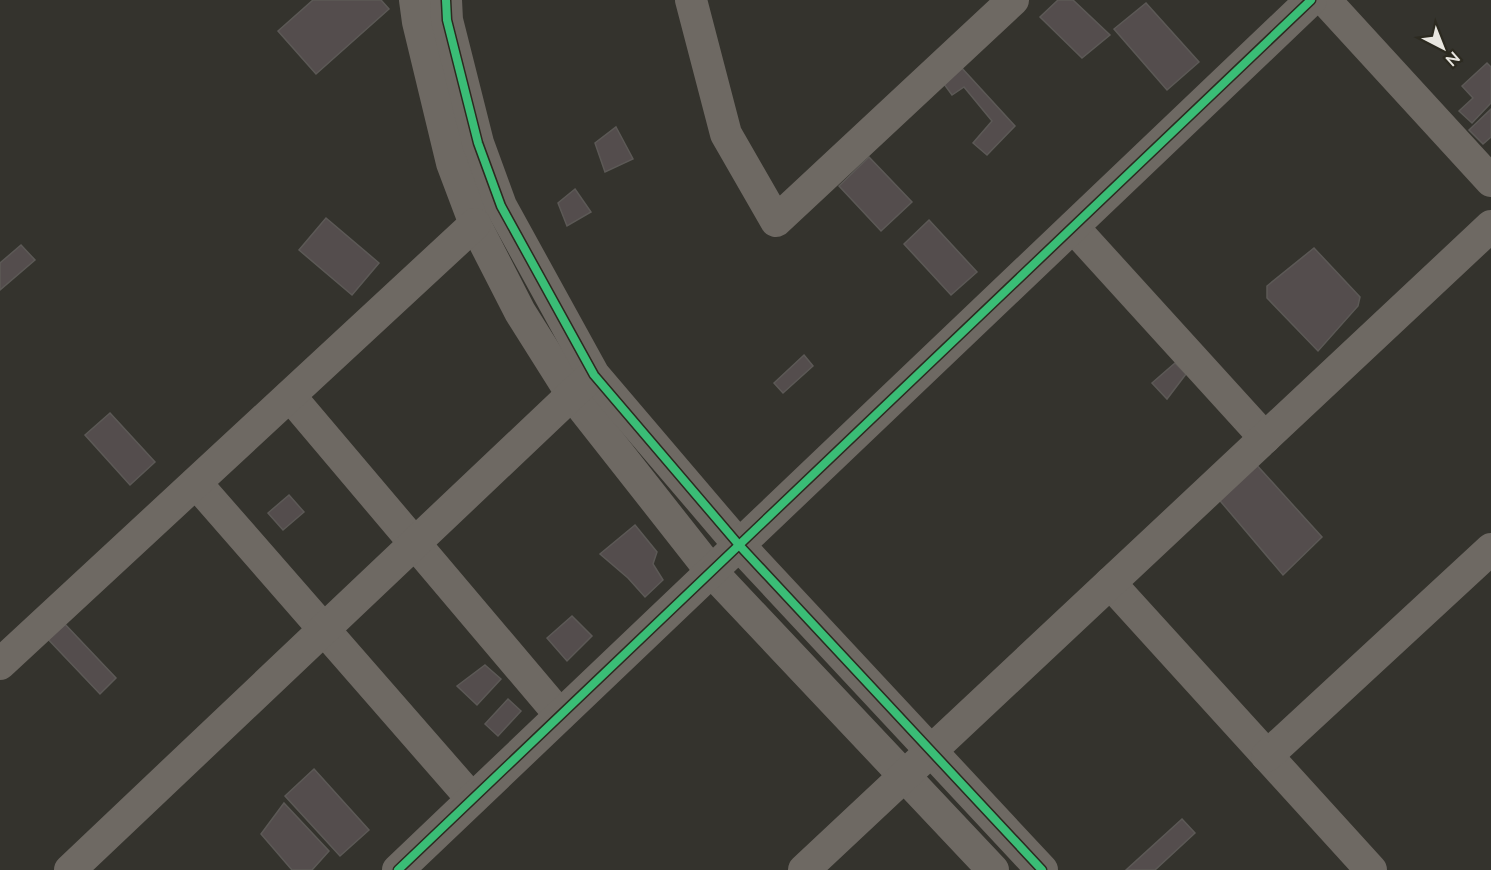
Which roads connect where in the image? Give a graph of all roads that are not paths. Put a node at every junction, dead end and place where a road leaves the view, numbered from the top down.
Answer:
1 (415, 0) edge
2 (446, 0) edge
3 (1013, 0) edge
4 (1311, 0) edge
5 (1325, 0) edge
6 (698, 5) edge
7 (1491, 181) edge
8 (475, 224) junction
9 (1491, 226) edge
10 (1072, 227) junction
11 (583, 384) junction
12 (290, 396) junction
13 (1265, 438) junction
14 (196, 483) junction
15 (414, 543) junction
16 (739, 545) junction
17 (1491, 549) edge
18 (711, 571) junction
19 (1110, 583) junction
20 (323, 629) junction
21 (0, 664) edge
22 (560, 715) junction
23 (931, 751) junction
24 (1268, 756) junction
25 (904, 776) junction
26 (472, 799) junction
27 (70, 870) edge
28 (398, 870) edge
29 (804, 870) edge
30 (993, 870) edge
31 (1042, 870) edge
32 (1371, 870) edge

1 - 8 street
2 - 11 street
3 - 6 street
4 - 10 street
5 - 7 street
8 - 11 street
8 - 12 street
9 - 13 street
10 - 13 street
10 - 16 street
11 - 15 street
11 - 16 street
11 - 18 street
12 - 14 street
12 - 15 street
13 - 19 street
14 - 20 street
14 - 21 street
15 - 20 street
15 - 22 street
16 - 18 street
16 - 23 street
17 - 24 street
18 - 22 street
18 - 25 street
19 - 23 street
19 - 24 street
20 - 26 street
20 - 27 street
22 - 26 street
23 - 25 street
23 - 31 street
24 - 32 street
25 - 29 street
25 - 30 street
26 - 28 street

